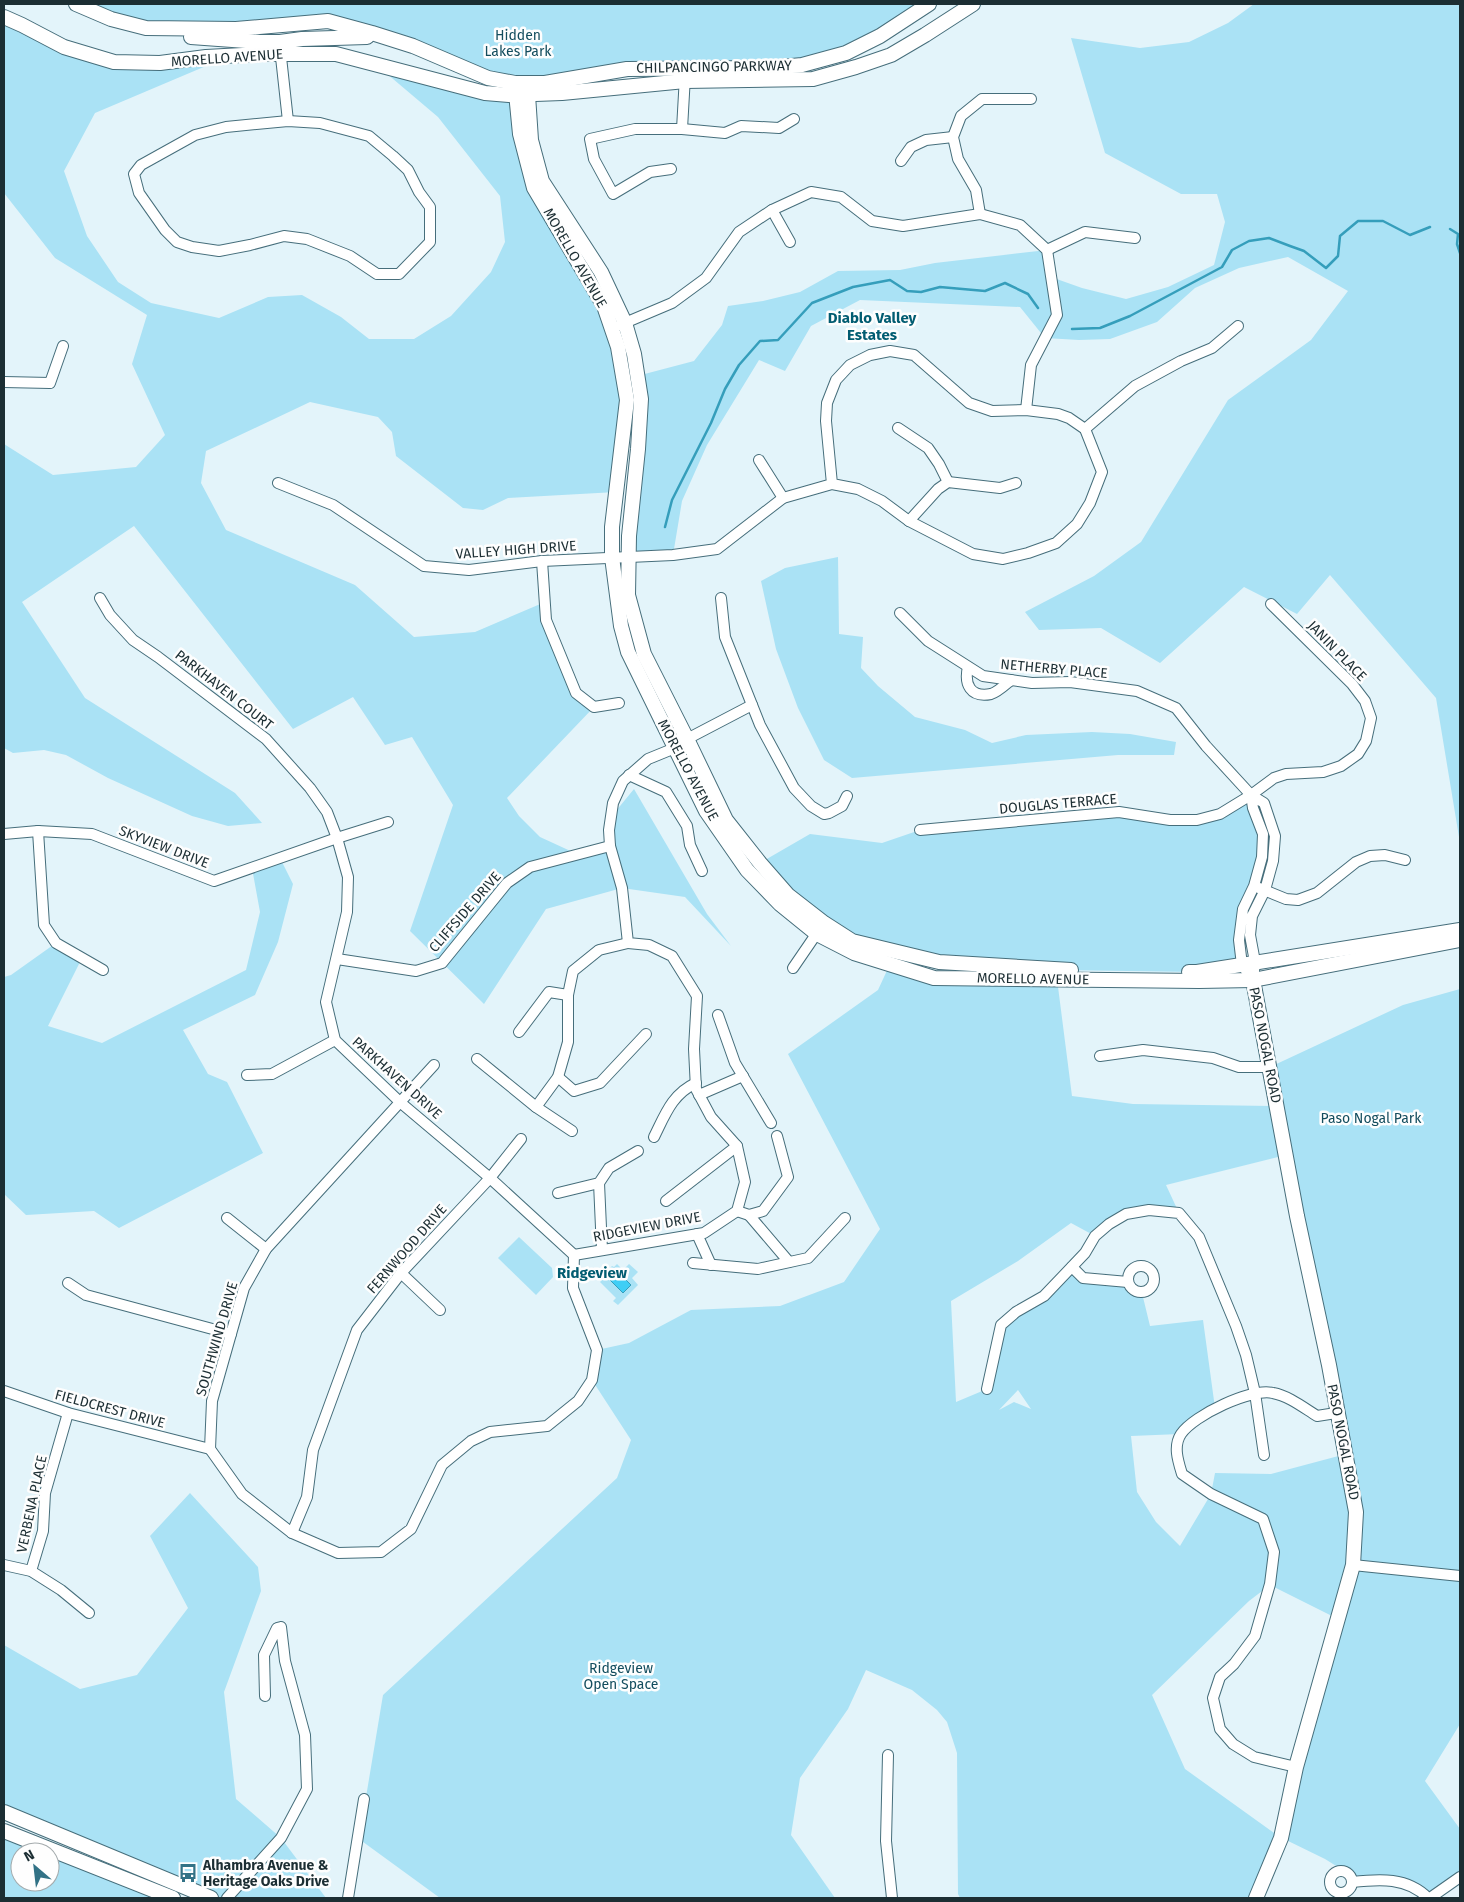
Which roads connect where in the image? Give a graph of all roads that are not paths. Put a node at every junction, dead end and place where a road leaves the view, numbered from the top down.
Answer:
1 (76, 4) edge
2 (929, 4) edge
3 (973, 4) edge
4 (4, 17) edge
5 (146, 28) junction
6 (385, 37) junction
7 (280, 48) junction
8 (685, 74) junction
9 (522, 89) junction
10 (562, 93) joint
11 (1031, 99) dead end
12 (794, 119) dead end
13 (288, 121) junction
14 (682, 129) junction
15 (953, 137) junction
16 (901, 161) dead end
17 (671, 169) dead end
18 (772, 210) junction
19 (980, 214) junction
20 (1135, 238) dead end
21 (790, 242) dead end
22 (1047, 250) junction
23 (619, 325) junction
24 (1238, 326) dead end
25 (63, 346) dead end
26 (4, 382) edge
27 (1026, 410) junction
28 (898, 428) dead end
29 (1085, 429) junction
30 (759, 460) dead end
31 (948, 482) junction
32 (1016, 482) dead end
33 (278, 483) dead end
34 (832, 484) junction
35 (783, 498) junction
36 (909, 521) junction
37 (612, 557) junction
38 (628, 557) junction
39 (542, 561) junction
40 (100, 598) dead end
41 (721, 598) dead end
42 (1271, 604) dead end
43 (900, 613) dead end
44 (968, 666) junction
45 (1011, 680) junction
46 (619, 702) dead end
47 (752, 705) junction
48 (687, 739) junction
49 (675, 748) junction
50 (629, 775) junction
51 (1251, 795) junction
52 (847, 796) dead end
53 (388, 822) dead end
54 (920, 830) dead end
55 (38, 832) junction
56 (4, 834) edge
57 (337, 838) junction
58 (610, 846) junction
59 (1405, 860) dead end
60 (702, 871) dead end
61 (1254, 886) junction
62 (1264, 890) junction
63 (820, 928) junction
64 (1460, 930) edge
65 (1460, 940) edge
66 (628, 943) junction
67 (336, 959) junction
68 (1248, 964) junction
69 (793, 968) dead end
70 (103, 970) dead end
71 (1253, 980) junction
72 (568, 995) junction
73 (718, 1015) dead end
74 (519, 1032) dead end
75 (646, 1034) dead end
76 (335, 1040) junction
77 (1100, 1056) dead end
78 (477, 1059) dead end
79 (434, 1065) dead end
80 (1270, 1067) junction
81 (247, 1075) dead end
82 (743, 1076) junction
83 (558, 1077) junction
84 (696, 1083) junction
85 (699, 1095) junction
86 (401, 1103) junction
87 (536, 1107) junction
88 (771, 1123) dead end
89 (572, 1131) dead end
90 (778, 1136) dead end
91 (654, 1137) dead end
92 (521, 1140) dead end
93 (737, 1146) junction
94 (638, 1151) dead end
95 (490, 1178) junction
96 (599, 1183) junction
97 (558, 1193) dead end
98 (666, 1201) dead end
99 (738, 1211) junction
100 (749, 1215) junction
101 (227, 1218) dead end
102 (845, 1218) dead end
103 (697, 1234) junction
104 (266, 1249) junction
105 (602, 1250) junction
106 (574, 1255) junction
107 (788, 1262) junction
108 (693, 1264) dead end
109 (711, 1265) junction
110 (1072, 1267) junction
111 (401, 1273) junction
112 (1128, 1282) dead end
113 (68, 1283) dead end
114 (440, 1310) dead end
115 (231, 1334) junction
116 (987, 1389) dead end
117 (4, 1391) edge
118 (1255, 1393) junction
119 (68, 1413) junction
120 (1336, 1413) junction
121 (210, 1449) junction
122 (1264, 1456) dead end
123 (292, 1533) junction
124 (4, 1565) edge
125 (1353, 1565) junction
126 (31, 1571) junction
127 (1460, 1576) edge
128 (89, 1613) dead end
129 (265, 1696) dead end
130 (888, 1755) dead end
131 (1296, 1767) junction
132 (364, 1799) dead end
133 (4, 1812) edge
134 (4, 1831) edge
135 (1460, 1877) edge
136 (1352, 1882) dead end
137 (173, 1898) edge
138 (211, 1898) edge
139 (227, 1898) edge
140 (348, 1898) edge
141 (892, 1898) edge
142 (1256, 1898) edge
143 (1429, 1898) edge

1 - 5 street, MORELLO AVENUE
2 - 8 street, CHILPANCINGO PARKWAY
3 - 8 street, CHILPANCINGO PARKWAY
4 - 7 street, MORELLO AVENUE
5 - 6 street, MORELLO AVENUE
5 - 7 street, MORELLO AVENUE
6 - 7 street, MORELLO AVENUE
6 - 9 street, MORELLO AVENUE
7 - 9 street, MORELLO AVENUE
7 - 13 street
8 - 9 street, CHILPANCINGO PARKWAY
8 - 10 street, CHILPANCINGO PARKWAY
8 - 14 street
9 - 10 street, MORELLO AVENUE
9 - 23 street, MORELLO AVENUE
11 - 15 street
12 - 14 street
13 - 13 street
14 - 17 street
15 - 16 street
15 - 19 street
18 - 19 street
18 - 21 street
18 - 23 street
19 - 22 street
20 - 22 street
22 - 27 street
23 - 37 street, MORELLO AVENUE
23 - 38 street, MORELLO AVENUE
24 - 29 street
25 - 26 street
27 - 29 street
27 - 34 street
28 - 31 street
29 - 36 street
30 - 35 street
31 - 32 street
31 - 36 street
33 - 39 street, VALLEY HIGH DRIVE
34 - 35 street
34 - 36 street
35 - 38 street, VALLEY HIGH DRIVE
37 - 38 street, VALLEY HIGH DRIVE
37 - 39 street, VALLEY HIGH DRIVE
37 - 49 street, MORELLO AVENUE
38 - 48 street, MORELLO AVENUE
39 - 46 street
40 - 57 street, PARKHAVEN COURT
41 - 47 street
42 - 51 street, JANIN PLACE
43 - 44 street, NETHERBY PLACE
44 - 45 street, NETHERBY PLACE
44 - 45 street
45 - 51 street, NETHERBY PLACE
47 - 48 street
47 - 52 street
48 - 49 street
48 - 63 street, MORELLO AVENUE
49 - 50 street
49 - 63 street, MORELLO AVENUE
50 - 58 street
50 - 60 street
51 - 54 street, DOUGLAS TERRACE
51 - 61 street
51 - 62 street, NETHERBY PLACE
53 - 57 street, SKYVIEW DRIVE
55 - 56 street, SKYVIEW DRIVE
55 - 57 street, SKYVIEW DRIVE
55 - 70 street
57 - 67 street, PARKHAVEN DRIVE
58 - 66 street
58 - 67 street, CLIFFSIDE DRIVE
59 - 62 street
61 - 62 street
61 - 68 street
62 - 68 street, NETHERBY PLACE
63 - 68 street, MORELLO AVENUE
63 - 69 street
63 - 71 street, MORELLO AVENUE
64 - 68 street, MORELLO AVENUE
65 - 71 street, MORELLO AVENUE
66 - 72 street
66 - 84 street
67 - 76 street, PARKHAVEN DRIVE
68 - 71 street
71 - 80 street, PASO NOGAL ROAD
72 - 74 street
72 - 83 street
73 - 82 street
75 - 83 street
76 - 81 street
76 - 86 street, PARKHAVEN DRIVE
77 - 80 street
78 - 87 street
79 - 86 street, SOUTHWIND DRIVE
80 - 120 street, PASO NOGAL ROAD
82 - 85 street
82 - 88 street
83 - 87 street
84 - 85 street
84 - 91 street
85 - 93 street
86 - 95 street, PARKHAVEN DRIVE
86 - 104 street, SOUTHWIND DRIVE
87 - 89 street
90 - 100 street
92 - 95 street, FERNWOOD DRIVE
93 - 98 street
93 - 99 street
94 - 96 street
95 - 106 street, PARKHAVEN DRIVE
95 - 111 street, FERNWOOD DRIVE
96 - 97 street
96 - 105 street
99 - 100 street
99 - 103 street, RIDGEVIEW DRIVE
100 - 107 street
101 - 104 street
102 - 107 street
103 - 105 street, RIDGEVIEW DRIVE
103 - 109 street
104 - 115 street, SOUTHWIND DRIVE
105 - 106 street, RIDGEVIEW DRIVE
106 - 123 street
107 - 109 street
108 - 109 street
110 - 112 street
110 - 116 street
110 - 118 street
111 - 114 street
111 - 123 street, FERNWOOD DRIVE
113 - 115 street
115 - 121 street, SOUTHWIND DRIVE
117 - 119 street, FIELDCREST DRIVE
118 - 120 street
118 - 122 street
118 - 131 street
119 - 121 street, FIELDCREST DRIVE
119 - 126 street, VERBENA PLACE
120 - 125 street, PASO NOGAL ROAD
121 - 123 street
124 - 126 street
125 - 127 street
125 - 131 street, PASO NOGAL ROAD
126 - 128 street
129 - 139 street
130 - 141 street
131 - 142 street, PASO NOGAL ROAD
132 - 140 street
133 - 138 street
134 - 137 street
135 - 143 street
136 - 143 street

